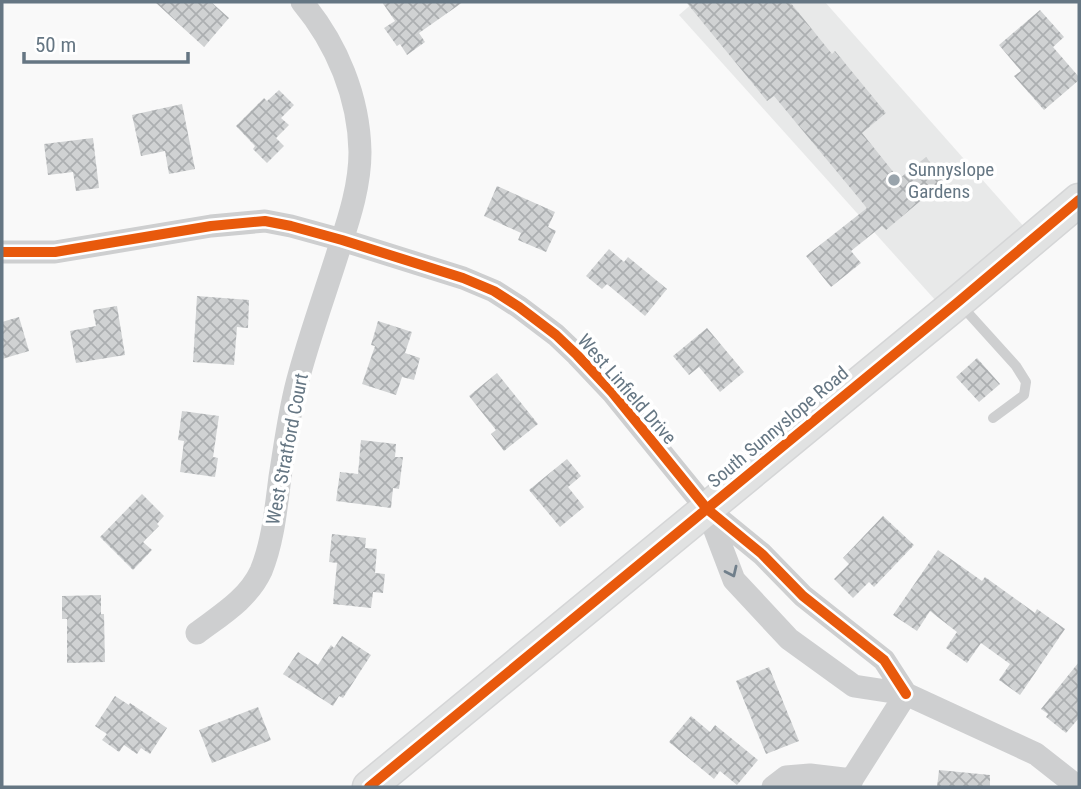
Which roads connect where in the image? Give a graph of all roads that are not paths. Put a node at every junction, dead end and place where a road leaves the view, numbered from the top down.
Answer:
1 (302, 2) edge
2 (1079, 200) edge
3 (342, 240) junction
4 (2, 252) edge
5 (958, 302) junction
6 (993, 418) dead end
7 (706, 509) junction
8 (197, 634) dead end
9 (906, 694) junction
10 (849, 784) edge
11 (369, 787) edge
12 (773, 787) edge
13 (1078, 787) edge

1 - 3 street, West Stratford Court
2 - 5 street, South Sunnyslope Road
3 - 4 street, West Linfield Drive
3 - 7 street, West Linfield Drive
3 - 8 street, West Stratford Court
5 - 6 lane
5 - 7 street, South Sunnyslope Road
7 - 9 street, West Linfield Drive
7 -> 9 street, West Linfield Drive
7 - 11 street, South Sunnyslope Road
9 - 10 street
9 - 13 street, West Linfield Drive
10 - 12 street

